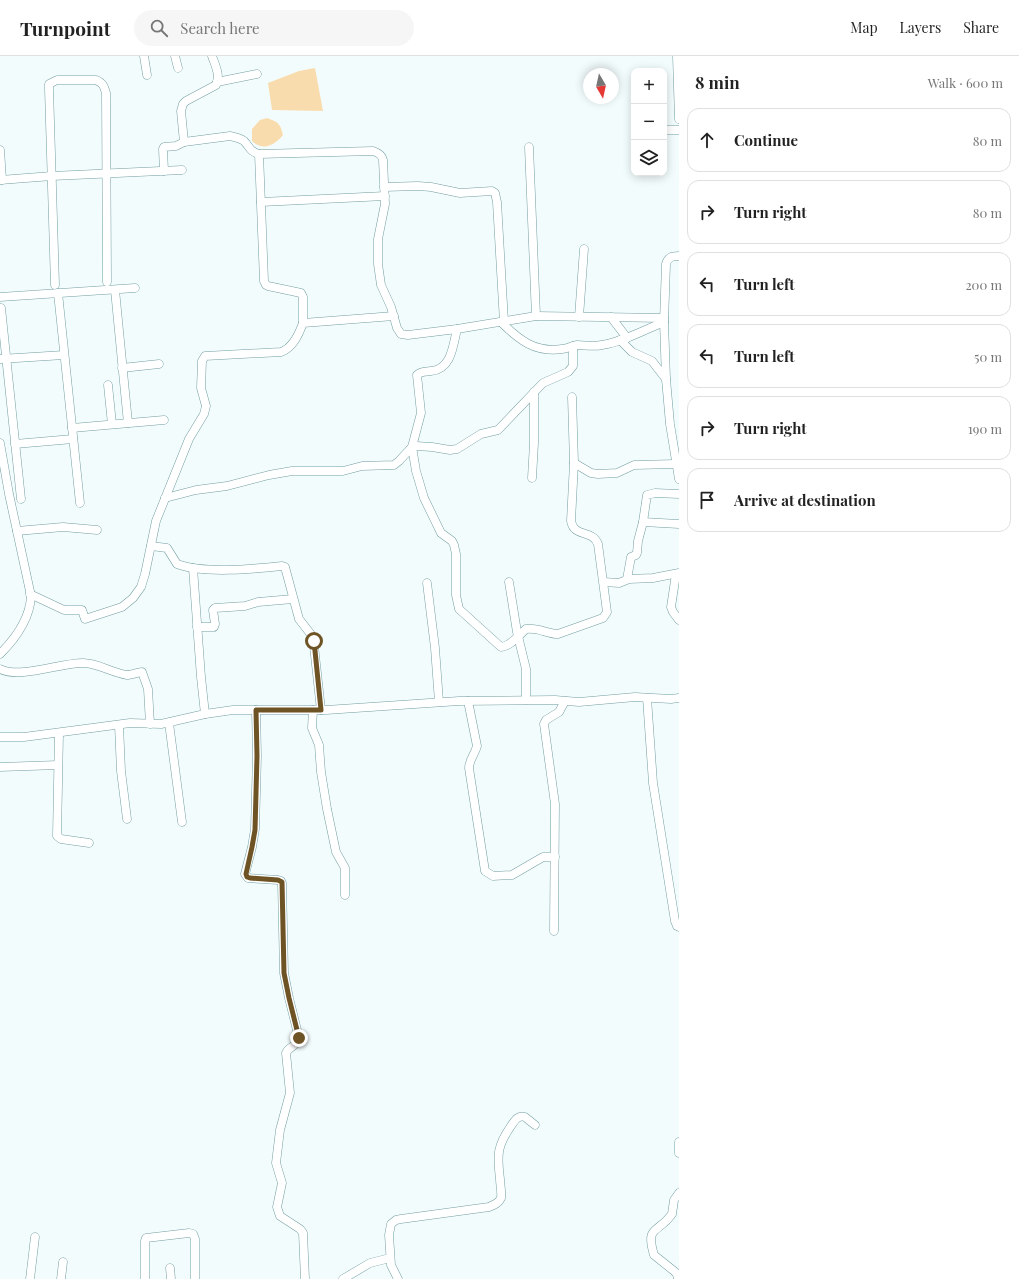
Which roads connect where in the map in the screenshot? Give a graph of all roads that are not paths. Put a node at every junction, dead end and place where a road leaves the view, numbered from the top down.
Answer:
1 (144, 56) edge
2 (175, 56) edge
3 (212, 56) edge
4 (678, 56) edge
5 (178, 68) dead end
6 (257, 74) dead end
7 (146, 75) dead end
8 (217, 82) junction
9 (679, 119) edge
10 (667, 130) edge
11 (679, 130) edge
12 (184, 142) junction
13 (529, 147) dead end
14 (0, 150) edge
15 (259, 154) junction
16 (182, 170) dead end
17 (164, 171) junction
18 (106, 174) junction
19 (52, 176) junction
20 (1, 180) edge
21 (385, 191) junction
22 (261, 202) junction
23 (584, 249) dead end
24 (679, 256) edge
25 (107, 282) dead end
26 (55, 285) dead end
27 (135, 288) dead end
28 (115, 290) junction
29 (58, 294) junction
30 (0, 297) edge
31 (1, 308) dead end
32 (394, 316) junction
33 (536, 316) junction
34 (579, 317) junction
35 (611, 317) junction
36 (664, 320) junction
37 (303, 322) junction
38 (502, 322) junction
39 (457, 329) junction
40 (623, 339) junction
41 (573, 346) junction
42 (64, 356) junction
43 (3, 359) edge
44 (158, 364) dead end
45 (122, 368) junction
46 (666, 379) junction
47 (108, 385) dead end
48 (534, 392) junction
49 (572, 397) dead end
50 (164, 420) dead end
51 (128, 423) junction
52 (112, 424) junction
53 (72, 428) junction
54 (73, 439) junction
55 (0, 443) edge
56 (15, 444) junction
57 (412, 448) junction
58 (574, 463) junction
59 (676, 464) junction
60 (532, 478) dead end
61 (679, 479) edge
62 (679, 494) edge
63 (165, 498) junction
64 (21, 499) dead end
65 (80, 503) dead end
66 (643, 522) junction
67 (679, 524) edge
68 (97, 530) dead end
69 (17, 532) junction
70 (151, 546) junction
71 (193, 568) junction
72 (677, 574) edge
73 (627, 579) junction
74 (509, 582) dead end
75 (604, 582) junction
76 (427, 583) dead end
77 (30, 594) junction
78 (294, 599) junction
79 (679, 620) edge
80 (198, 627) junction
81 (518, 637) junction
82 (0, 654) edge
83 (0, 669) edge
84 (647, 698) junction
85 (679, 698) edge
86 (526, 700) junction
87 (468, 701) junction
88 (565, 701) junction
89 (440, 702) junction
90 (256, 710) junction
91 (317, 710) junction
92 (205, 714) junction
93 (169, 723) junction
94 (150, 724) junction
95 (119, 725) junction
96 (59, 733) junction
97 (0, 736) edge
98 (58, 766) junction
99 (0, 767) edge
100 (127, 819) dead end
101 (182, 822) dead end
102 (89, 843) dead end
103 (556, 857) junction
104 (345, 895) dead end
105 (676, 907) edge
106 (679, 927) edge
107 (554, 931) dead end
108 (535, 1125) dead end
109 (679, 1142) edge
110 (679, 1153) edge
111 (679, 1193) edge
112 (35, 1237) dead end
113 (390, 1258) junction
114 (63, 1262) dead end
115 (170, 1268) dead end
116 (30, 1279) edge
117 (61, 1279) edge
118 (145, 1279) edge
119 (171, 1279) edge
120 (195, 1279) edge
121 (305, 1279) edge
122 (343, 1279) edge
123 (398, 1279) edge
124 (678, 1279) edge

1 - 7 street
2 - 5 street
3 - 8 street
4 - 9 street
6 - 8 street
8 - 12 street
10 - 11 street
12 - 15 street
12 - 17 street
13 - 33 street
14 - 20 street
15 - 21 street
15 - 22 street
16 - 17 street
17 - 18 street
18 - 19 street
18 - 19 street
18 - 25 street
19 - 20 street
19 - 26 street
21 - 22 street
21 - 32 street
21 - 38 street
22 - 37 street
23 - 34 street
24 - 36 street
27 - 28 street
28 - 29 street
28 - 45 street
29 - 30 street
29 - 42 street
31 - 43 street
32 - 37 street
32 - 39 street
33 - 34 street
33 - 38 street
34 - 35 street
35 - 36 street
35 - 40 street
36 - 40 street
36 - 46 street
37 - 63 street
38 - 39 street
38 - 41 street
39 - 57 street
40 - 41 street
40 - 46 street
41 - 48 street
42 - 43 street
42 - 53 street
43 - 56 street
44 - 45 street
45 - 51 street
46 - 59 street
47 - 52 street
48 - 57 street
48 - 60 street
49 - 58 street
50 - 51 street
51 - 52 street
52 - 53 street
53 - 54 street
54 - 56 street
54 - 65 street
55 - 69 street
56 - 64 street
57 - 63 street
57 - 81 street
58 - 59 street
58 - 75 street
59 - 61 street
62 - 66 street
63 - 70 street
66 - 67 street
66 - 73 street
68 - 69 street
69 - 77 street
70 - 71 street
70 - 77 street
71 - 78 street
71 - 80 street
72 - 73 street
72 - 79 street
73 - 75 street
74 - 81 street
75 - 81 street
76 - 89 street
77 - 82 street
78 - 80 street
78 - 91 street
80 - 92 street
81 - 86 street
83 - 94 street
84 - 85 street
84 - 88 street
84 - 105 street
86 - 87 street
86 - 88 street
87 - 89 street
87 - 103 street
88 - 103 street
89 - 91 street
90 - 91 street
90 - 92 street
90 - 121 street
91 - 104 street
92 - 93 street
93 - 94 street
93 - 101 street
94 - 95 street
95 - 96 street
95 - 100 street
96 - 97 street
96 - 98 street
98 - 99 street
98 - 102 street
103 - 107 street
105 - 106 street
108 - 113 street
109 - 110 street
111 - 124 street
112 - 116 street
113 - 122 street
113 - 123 street
114 - 117 street
115 - 119 street
118 - 120 street

